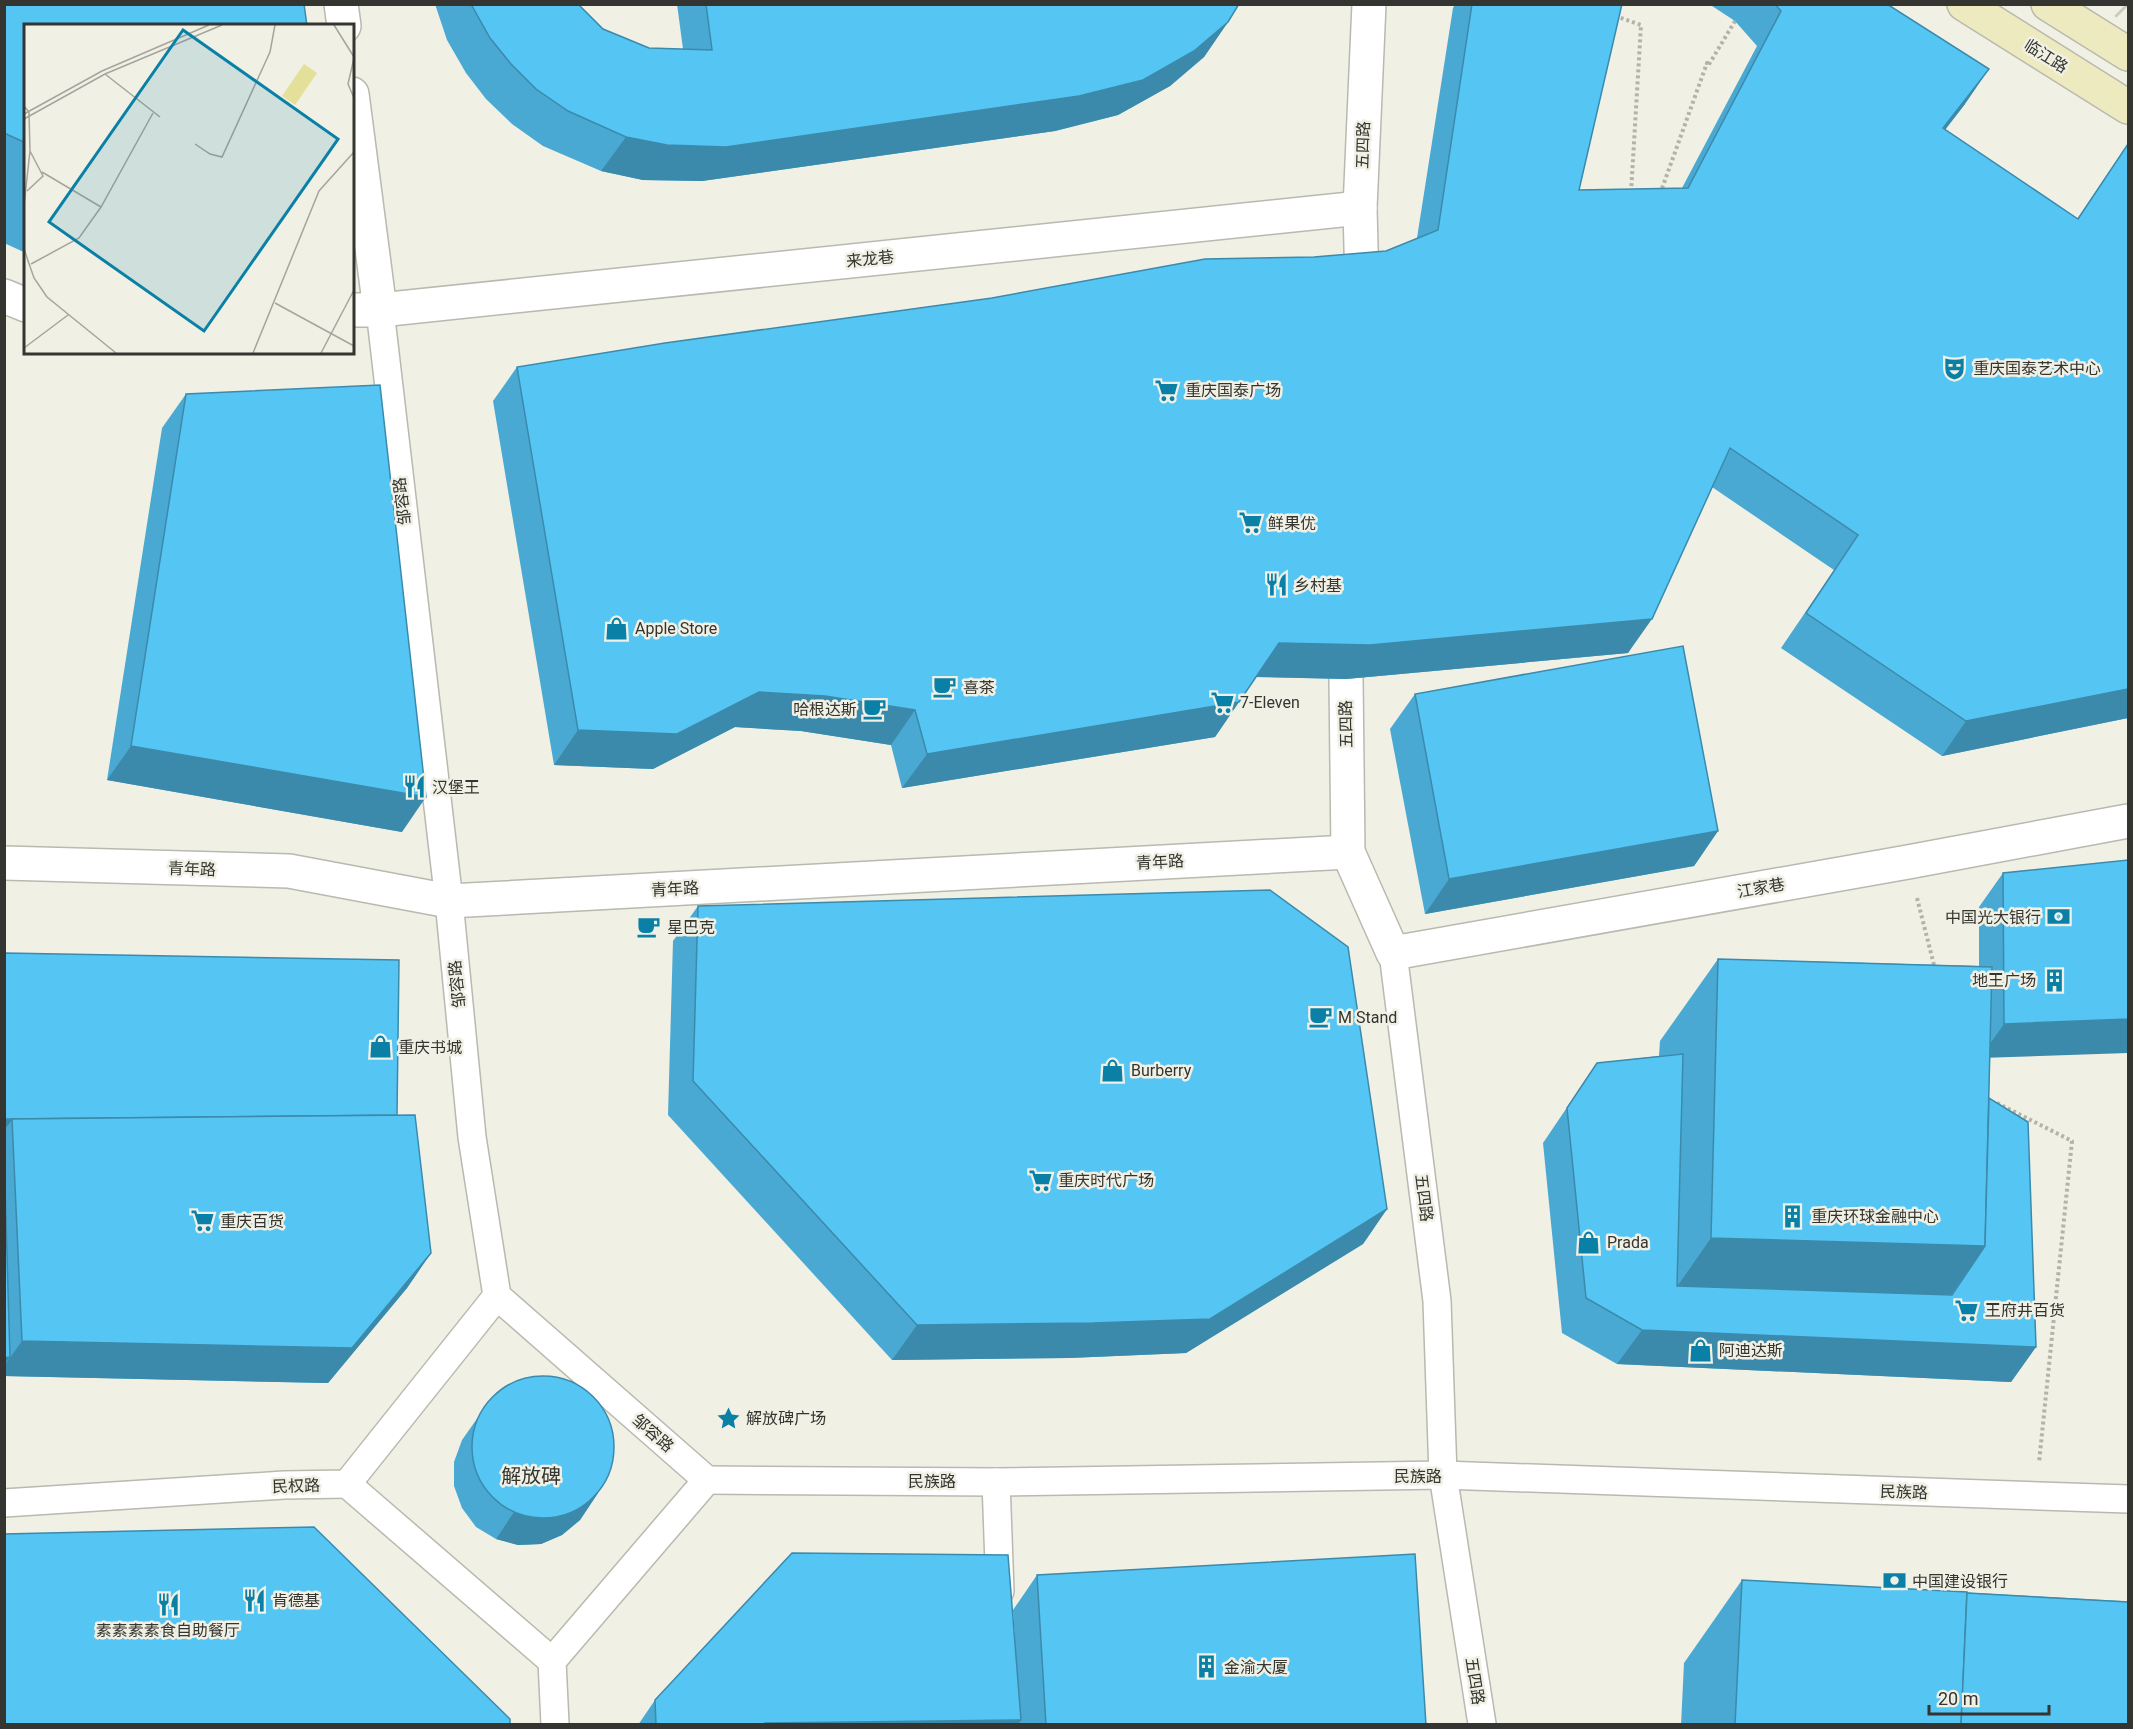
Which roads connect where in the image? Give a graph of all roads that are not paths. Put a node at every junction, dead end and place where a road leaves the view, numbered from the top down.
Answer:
1 (341, 4) edge
2 (1369, 4) edge
3 (1964, 4) edge
4 (2048, 4) edge
5 (344, 24) edge
6 (2128, 54) edge
7 (2128, 107) edge
8 (354, 125) edge
9 (1360, 208) junction
10 (1362, 286) edge
11 (4, 296) edge
12 (24, 304) edge
13 (366, 310) edge
14 (1346, 679) edge
15 (2128, 821) edge
16 (1348, 852) junction
17 (4, 863) edge
18 (449, 901) junction
19 (1393, 953) junction
20 (497, 1296) junction
21 (1443, 1475) junction
22 (707, 1480) junction
23 (996, 1482) junction
24 (347, 1484) junction
25 (2128, 1499) edge
26 (4, 1503) edge
27 (1001, 1620) edge
28 (552, 1661) junction
29 (555, 1725) edge
30 (1482, 1725) edge

1 - 5 street
2 - 9 street, 五四路
3 - 7 main road, 临江路
4 - 6 main road
8 - 13 street, 邹容路
9 - 10 street, 五四路
9 - 13 street, 来龙巷
11 - 12 street
13 - 18 street, 邹容路
14 - 16 street, 五四路
15 - 19 street, 江家巷
16 - 18 street, 青年路
16 - 19 street, 五四路
17 - 18 street, 青年路
18 - 20 street, 邹容路
19 - 21 street, 五四路
20 - 22 street, 邹容路
20 - 24 street
21 - 23 street, 民族路
21 - 25 street, 民族路
21 - 30 street, 五四路
22 - 23 street, 民族路
22 - 28 street
23 - 27 street
24 - 26 street, 民权路
24 - 28 street
28 - 29 street

